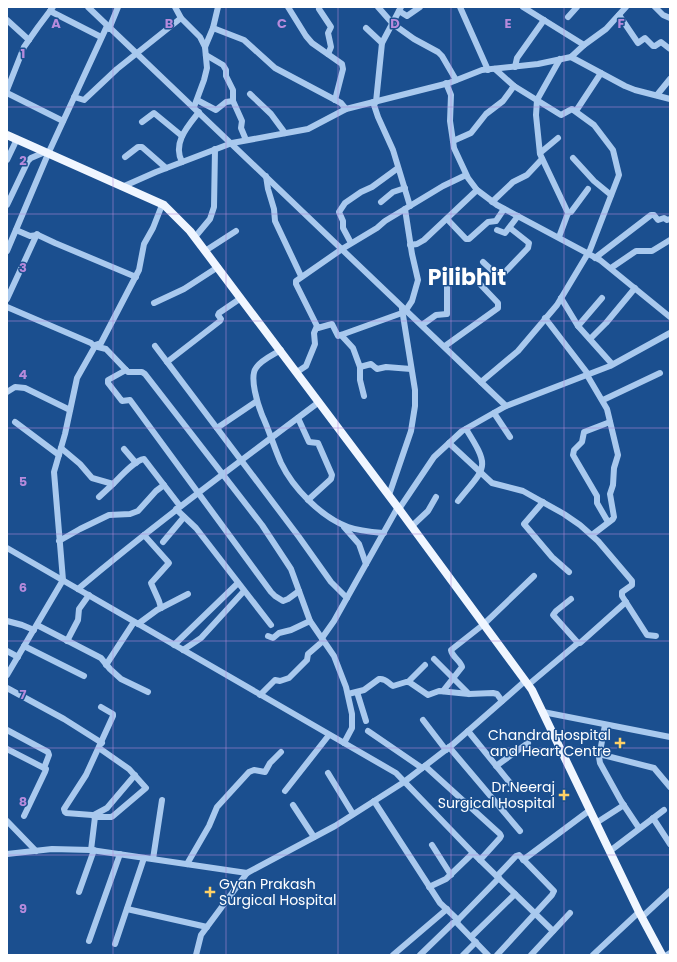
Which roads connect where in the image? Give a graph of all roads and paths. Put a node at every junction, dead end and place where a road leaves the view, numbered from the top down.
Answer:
1 (88, 7) edge
2 (118, 7) edge
3 (175, 7) edge
4 (218, 7) edge
5 (288, 7) edge
6 (378, 7) edge
7 (420, 7) edge
8 (460, 7) edge
9 (523, 7) edge
10 (577, 7) edge
11 (626, 7) edge
12 (655, 7) edge
13 (51, 9) edge
14 (319, 9) dead end
15 (400, 9) edge
16 (619, 15) junction
17 (568, 16) dead end
18 (182, 18) junction
19 (670, 18) edge
20 (7, 20) edge
21 (544, 20) junction
22 (393, 24) junction
23 (108, 28) junction
24 (213, 28) junction
25 (366, 28) dead end
26 (101, 37) junction
27 (29, 40) junction
28 (382, 43) junction
29 (584, 45) junction
30 (205, 47) junction
31 (670, 49) edge
32 (138, 54) junction
33 (328, 54) junction
34 (206, 55) junction
35 (572, 57) junction
36 (560, 59) junction
37 (515, 67) junction
38 (491, 69) junction
39 (601, 73) junction
40 (9, 77) edge
41 (670, 79) edge
42 (456, 80) junction
43 (446, 83) junction
44 (514, 86) junction
45 (7, 90) edge
46 (7, 93) edge
47 (250, 94) dead end
48 (656, 95) junction
49 (74, 97) junction
50 (670, 98) edge
51 (197, 100) junction
52 (335, 100) junction
53 (537, 100) junction
54 (233, 101) junction
55 (375, 102) junction
56 (346, 109) junction
57 (196, 110) junction
58 (576, 111) junction
59 (63, 121) junction
60 (142, 122) dead end
61 (285, 133) junction
62 (7, 135) edge
63 (182, 136) junction
64 (558, 138) dead end
65 (17, 139) junction
66 (246, 140) junction
67 (453, 142) junction
68 (232, 143) junction
69 (215, 149) junction
70 (46, 153) junction
71 (541, 156) junction
72 (125, 157) dead end
73 (573, 158) dead end
74 (7, 160) edge
75 (182, 162) junction
76 (166, 168) junction
77 (398, 168) junction
78 (466, 175) junction
79 (266, 176) junction
80 (122, 188) junction
81 (405, 188) junction
82 (588, 189) dead end
83 (477, 190) junction
84 (611, 195) junction
85 (381, 202) dead end
86 (492, 202) junction
87 (7, 205) edge
88 (162, 205) junction
89 (408, 208) junction
90 (504, 209) junction
91 (568, 213) junction
92 (518, 216) junction
93 (447, 219) junction
94 (670, 220) edge
95 (510, 228) junction
96 (16, 230) junction
97 (497, 230) dead end
98 (236, 231) dead end
99 (37, 234) junction
100 (195, 237) junction
101 (559, 237) junction
102 (670, 240) edge
103 (351, 243) junction
104 (410, 245) junction
105 (342, 249) junction
106 (7, 251) edge
107 (205, 251) junction
108 (588, 254) junction
109 (596, 258) junction
110 (483, 262) dead end
111 (218, 267) junction
112 (611, 268) junction
113 (301, 276) junction
114 (136, 277) junction
115 (447, 283) dead end
116 (479, 283) dead end
117 (635, 288) junction
118 (241, 298) junction
119 (561, 298) junction
120 (602, 298) dead end
121 (7, 299) edge
122 (154, 303) dead end
123 (7, 307) edge
124 (404, 311) junction
125 (670, 317) edge
126 (545, 318) junction
127 (422, 325) junction
128 (317, 326) junction
129 (578, 326) junction
130 (670, 333) edge
131 (341, 335) junction
132 (590, 339) junction
133 (94, 346) junction
134 (155, 346) dead end
135 (444, 346) junction
136 (281, 350) junction
137 (167, 362) junction
138 (612, 364) junction
139 (360, 368) junction
140 (412, 369) junction
141 (126, 370) junction
142 (297, 372) junction
143 (660, 373) dead end
144 (588, 374) junction
145 (481, 382) junction
146 (7, 392) edge
147 (364, 396) dead end
148 (257, 401) junction
149 (603, 401) junction
150 (319, 402) junction
151 (506, 406) junction
152 (70, 410) junction
153 (494, 413) junction
154 (298, 418) junction
155 (15, 422) dead end
156 (610, 422) junction
157 (217, 428) junction
158 (466, 429) junction
159 (510, 437) dead end
160 (272, 438) junction
161 (449, 443) junction
162 (61, 448) junction
163 (124, 449) dead end
164 (59, 455) junction
165 (241, 460) junction
166 (136, 463) junction
167 (481, 473) junction
168 (223, 474) junction
169 (113, 484) junction
170 (164, 485) junction
171 (198, 492) junction
172 (389, 495) junction
173 (99, 497) dead end
174 (436, 497) dead end
175 (308, 500) junction
176 (458, 501) dead end
177 (543, 502) junction
178 (178, 507) junction
179 (399, 508) junction
180 (184, 517) junction
181 (608, 522) junction
182 (342, 524) junction
183 (412, 526) junction
184 (384, 533) junction
185 (144, 535) junction
186 (592, 535) junction
187 (60, 541) junction
188 (163, 542) dead end
189 (7, 548) edge
190 (366, 564) junction
191 (569, 572) dead end
192 (534, 576) dead end
193 (63, 580) junction
194 (238, 583) junction
195 (78, 589) junction
196 (244, 591) junction
197 (299, 591) junction
198 (188, 594) dead end
199 (89, 595) junction
200 (347, 598) junction
201 (571, 599) dead end
202 (626, 602) junction
203 (160, 608) junction
204 (7, 621) edge
205 (310, 621) junction
206 (136, 623) junction
207 (484, 624) junction
208 (271, 625) dead end
209 (35, 628) junction
210 (268, 636) dead end
211 (656, 636) dead end
212 (66, 640) junction
213 (323, 640) junction
214 (578, 643) junction
215 (174, 645) junction
216 (24, 646) junction
217 (184, 650) junction
218 (7, 651) edge
219 (18, 657) junction
220 (434, 659) dead end
221 (106, 665) junction
222 (425, 665) dead end
223 (7, 676) edge
224 (84, 676) dead end
225 (454, 679) junction
226 (408, 682) junction
227 (527, 683) junction
228 (7, 688) edge
229 (347, 691) junction
230 (443, 691) junction
231 (148, 692) dead end
232 (357, 692) junction
233 (469, 694) junction
234 (260, 695) junction
235 (502, 701) junction
236 (101, 707) dead end
237 (543, 712) junction
238 (423, 720) dead end
239 (366, 721) dead end
240 (605, 725) junction
241 (7, 730) edge
242 (368, 730) dead end
243 (468, 732) junction
244 (329, 735) junction
245 (670, 737) edge
246 (528, 743) dead end
247 (344, 744) junction
248 (100, 745) junction
249 (448, 748) junction
250 (7, 749) edge
251 (281, 752) dead end
252 (600, 754) junction
253 (496, 766) junction
254 (424, 767) junction
255 (44, 768) junction
256 (328, 773) dead end
257 (135, 775) junction
258 (404, 782) junction
259 (511, 784) dead end
260 (670, 787) edge
261 (285, 791) dead end
262 (162, 800) dead end
263 (374, 801) junction
264 (624, 805) junction
265 (293, 806) dead end
266 (590, 810) junction
267 (664, 810) dead end
268 (353, 814) junction
269 (24, 816) dead end
270 (94, 816) junction
271 (653, 818) junction
272 (7, 820) edge
273 (596, 823) junction
274 (639, 828) junction
275 (520, 831) dead end
276 (314, 837) junction
277 (670, 844) edge
278 (432, 845) dead end
279 (92, 850) junction
280 (36, 851) junction
281 (610, 851) junction
282 (473, 853) junction
283 (7, 854) edge
284 (120, 854) junction
285 (144, 858) junction
286 (153, 859) junction
287 (480, 860) junction
288 (524, 860) junction
289 (187, 864) junction
290 (246, 873) junction
291 (451, 874) junction
292 (498, 877) junction
293 (429, 887) junction
294 (670, 891) edge
295 (79, 892) dead end
296 (515, 894) junction
297 (127, 909) junction
298 (447, 909) junction
299 (535, 913) junction
300 (570, 913) dead end
301 (640, 915) junction
302 (458, 921) junction
303 (207, 928) junction
304 (554, 931) junction
305 (471, 938) junction
306 (89, 941) dead end
307 (476, 942) junction
308 (115, 944) dead end
309 (670, 953) edge
310 (397, 954) edge
311 (196, 955) edge
312 (420, 955) edge
313 (463, 955) edge
314 (488, 955) edge
315 (497, 955) edge
316 (531, 955) edge
317 (593, 955) edge
318 (662, 955) edge
319 (667, 955) edge

1 - 23 street
2 - 23 street
3 - 18 street
4 - 24 street
5 - 33 street
6 - 22 street
7 - 15 street
8 - 38 street
9 - 21 street
10 - 17 street
11 - 16 street
12 - 19 street
13 - 26 street
13 - 27 street
14 - 33 street
15 - 22 street
16 - 29 street
16 - 31 street
18 - 30 street
18 - 32 street
20 - 27 street
21 - 29 street
21 - 37 street
22 - 28 street
22 - 42 street
23 - 26 street
23 - 32 street
24 - 30 street
24 - 52 street
25 - 28 street
26 - 49 street
27 - 40 street
28 - 55 street
29 - 35 street
30 - 34 street
32 - 49 street
32 - 57 street
33 - 52 street
34 - 51 street
34 - 54 street
35 - 36 street
35 - 39 street
36 - 37 street
36 - 53 street
37 - 38 street
38 - 42 street
38 - 44 street
39 - 48 street
39 - 58 street
40 - 45 street
41 - 48 street
42 - 43 street
43 - 55 street
43 - 67 street
44 - 53 street
44 - 67 street
46 - 59 street
47 - 61 street
48 - 50 street
49 - 59 street
51 - 54 street
51 - 57 street
52 - 56 street
53 - 58 street
53 - 71 street
54 - 66 street
55 - 56 street
55 - 77 street
56 - 61 street
57 - 63 street
57 - 68 street
58 - 84 street
59 - 70 street
60 - 63 street
61 - 66 street
62 - 65 main road
63 - 75 street
64 - 71 street
65 - 70 main road
65 - 74 street
66 - 68 street
67 - 78 street
68 - 69 street
68 - 79 street
69 - 75 street
69 - 100 street
70 - 80 main road
70 - 87 street
70 - 96 street
71 - 86 street
71 - 91 street
72 - 76 street
73 - 84 street
75 - 76 street
76 - 80 street
77 - 81 street
77 - 103 street
78 - 83 street
78 - 89 street
79 - 105 street
79 - 113 street
80 - 88 main road
81 - 85 street
81 - 89 street
82 - 91 street
83 - 86 street
83 - 93 street
84 - 108 street
86 - 90 street
88 - 100 main road
88 - 114 street
89 - 103 street
89 - 104 street
90 - 92 street
90 - 93 street
91 - 101 street
92 - 95 street
92 - 101 street
93 - 104 street
94 - 109 street
95 - 97 street
95 - 110 street
96 - 99 street
96 - 106 street
98 - 107 street
99 - 114 street
99 - 121 street
100 - 107 main road
101 - 108 street
102 - 112 street
103 - 105 street
104 - 124 street
105 - 113 street
105 - 124 street
107 - 111 main road
108 - 109 street
108 - 119 street
109 - 112 street
111 - 118 main road
111 - 122 street
112 - 117 street
113 - 128 street
114 - 133 street
115 - 127 street
116 - 135 street
117 - 125 street
117 - 132 street
118 - 136 main road
118 - 137 street
119 - 126 street
119 - 129 street
120 - 129 street
123 - 133 street
124 - 127 street
124 - 131 street
124 - 140 street
126 - 144 street
126 - 145 street
127 - 135 street
128 - 131 street
128 - 142 street
129 - 132 street
130 - 138 street
131 - 139 street
132 - 138 street
133 - 141 street
133 - 152 street
134 - 137 street
135 - 145 street
136 - 142 main road
136 - 148 street
137 - 157 street
138 - 144 street
139 - 140 street
139 - 147 street
140 - 172 street
141 - 168 street
141 - 171 street
142 - 150 main road
143 - 149 street
144 - 149 street
144 - 151 street
145 - 151 street
146 - 152 street
148 - 157 street
148 - 160 street
149 - 156 street
150 - 154 street
150 - 172 main road
151 - 153 street
152 - 162 street
153 - 158 street
153 - 159 street
154 - 160 street
154 - 175 street
155 - 164 street
156 - 181 street
156 - 181 street
157 - 165 street
158 - 161 street
158 - 167 street
160 - 165 street
160 - 175 street
161 - 167 street
161 - 179 street
162 - 164 street
162 - 169 street
163 - 166 street
164 - 187 street
165 - 168 street
165 - 200 street
166 - 169 street
166 - 170 street
167 - 176 street
167 - 177 street
168 - 171 street
168 - 197 street
169 - 173 street
170 - 178 street
170 - 187 street
171 - 178 street
171 - 197 street
172 - 179 main road
174 - 183 street
175 - 182 street
177 - 186 street
177 - 191 street
178 - 180 street
178 - 185 street
179 - 183 main road
179 - 184 street
180 - 188 street
180 - 194 street
181 - 186 street
182 - 184 street
182 - 190 street
183 - 207 main road
184 - 190 street
185 - 195 street
185 - 203 street
186 - 202 street
187 - 193 street
189 - 193 street
190 - 200 street
192 - 207 street
193 - 195 street
193 - 209 street
194 - 196 street
194 - 215 street
195 - 199 street
196 - 208 street
196 - 217 street
197 - 205 street
198 - 203 street
199 - 206 street
199 - 212 street
200 - 213 street
201 - 214 street
202 - 211 street
202 - 214 street
203 - 206 street
204 - 209 street
205 - 210 street
205 - 213 street
206 - 215 street
206 - 221 street
207 - 225 street
207 - 227 main road
209 - 212 street
209 - 216 street
212 - 221 street
213 - 229 street
213 - 234 street
214 - 227 street
215 - 217 street
216 - 219 street
216 - 224 street
217 - 234 street
218 - 219 street
219 - 223 street
220 - 225 street
221 - 231 street
222 - 226 street
225 - 230 street
225 - 233 street
226 - 230 street
226 - 232 street
227 - 235 street
227 - 237 main road
228 - 248 street
229 - 232 street
229 - 247 street
230 - 233 street
232 - 239 street
233 - 235 street
234 - 244 street
235 - 243 street
236 - 248 street
237 - 240 street
237 - 266 main road
238 - 249 street
240 - 245 street
240 - 252 street
241 - 255 street
242 - 254 street
243 - 249 street
243 - 253 street
244 - 247 street
244 - 261 street
246 - 253 street
247 - 258 street
248 - 257 street
248 - 270 street
249 - 254 street
249 - 275 street
250 - 255 street
251 - 289 street
252 - 260 street
252 - 264 street
253 - 259 street
254 - 258 street
254 - 287 street
255 - 269 street
256 - 268 street
257 - 270 street
257 - 270 street
258 - 263 street
258 - 282 street
262 - 286 street
263 - 268 street
263 - 293 street
264 - 273 street
264 - 274 street
265 - 276 street
266 - 273 main road
266 - 288 street
267 - 271 street
268 - 276 street
270 - 279 street
271 - 274 street
271 - 277 street
272 - 280 street
273 - 281 main road
274 - 281 street
276 - 290 street
278 - 291 street
279 - 280 street
279 - 284 street
279 - 295 street
280 - 283 street
281 - 301 main road
282 - 287 street
282 - 291 street
284 - 285 street
284 - 306 street
285 - 286 street
285 - 297 street
286 - 289 street
287 - 292 street
288 - 292 street
288 - 299 street
289 - 290 street
290 - 303 street
291 - 293 street
292 - 296 street
292 - 302 street
293 - 298 street
294 - 301 street
296 - 299 street
296 - 305 street
297 - 303 street
297 - 308 street
298 - 302 street
298 - 310 street
299 - 304 street
299 - 315 street
300 - 304 street
301 - 317 street
301 - 318 main road
302 - 305 street
302 - 312 street
303 - 311 street
304 - 316 street
305 - 307 street
307 - 313 street
307 - 314 street
309 - 319 street

